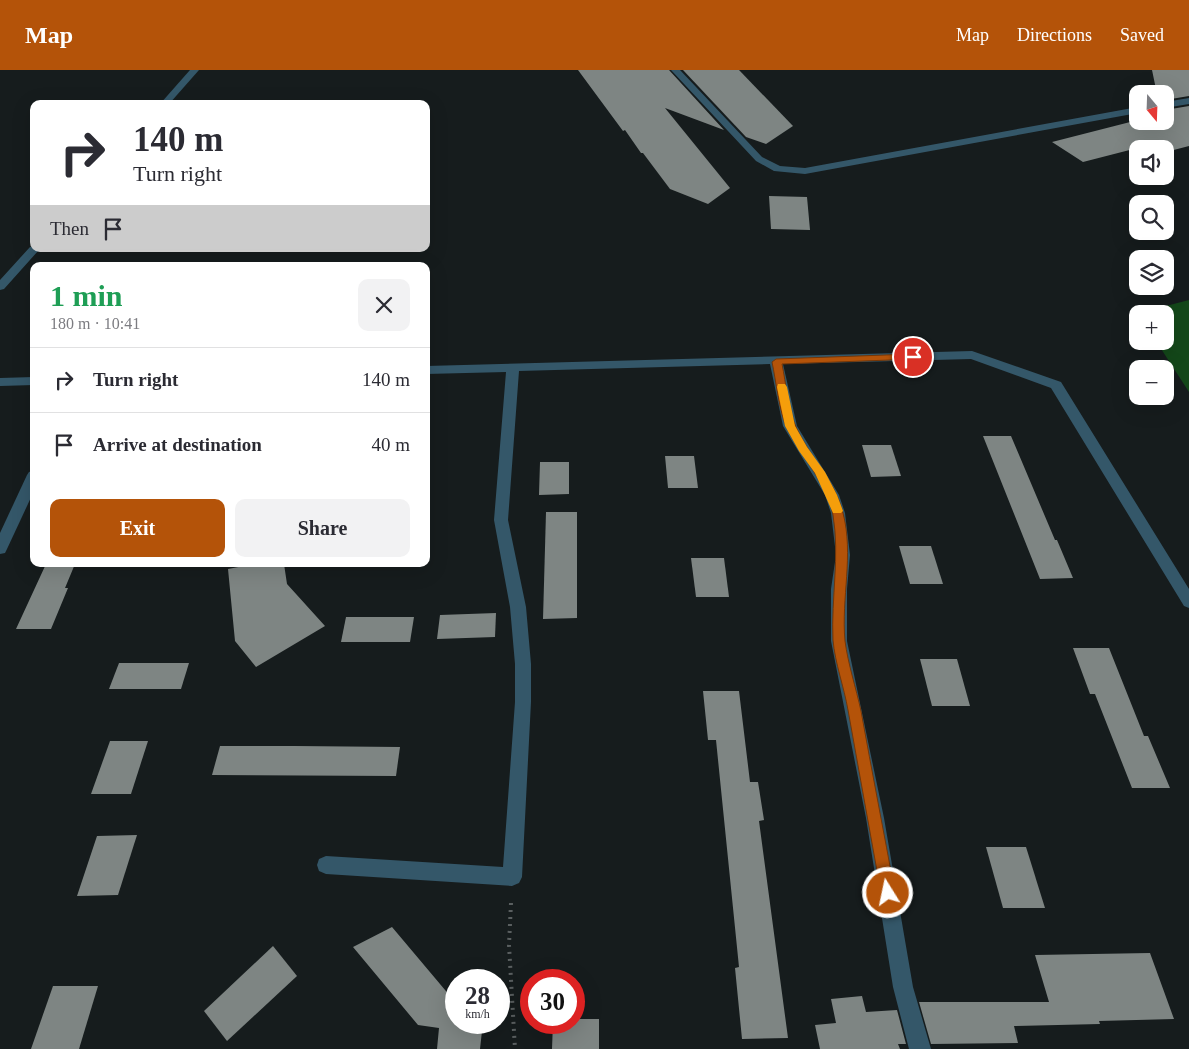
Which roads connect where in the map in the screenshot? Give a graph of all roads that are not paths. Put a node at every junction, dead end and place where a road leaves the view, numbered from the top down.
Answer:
1 (195, 70) edge
2 (675, 70) edge
3 (168, 100) edge
4 (1189, 101) edge
5 (1174, 104) edge
6 (1129, 112) edge
7 (31, 252) edge
8 (1, 284) edge
9 (776, 362) junction
10 (513, 367) junction
11 (430, 370) edge
12 (30, 381) edge
13 (0, 382) edge
14 (30, 484) edge
15 (0, 549) edge
16 (1189, 602) edge
17 (326, 865) dead end
18 (920, 1049) edge

1 - 3 street
2 - 6 street
4 - 5 street
7 - 8 street
9 - 10 street
9 - 16 street
9 - 18 street
10 - 11 street
10 - 17 street
12 - 13 street
14 - 15 street

